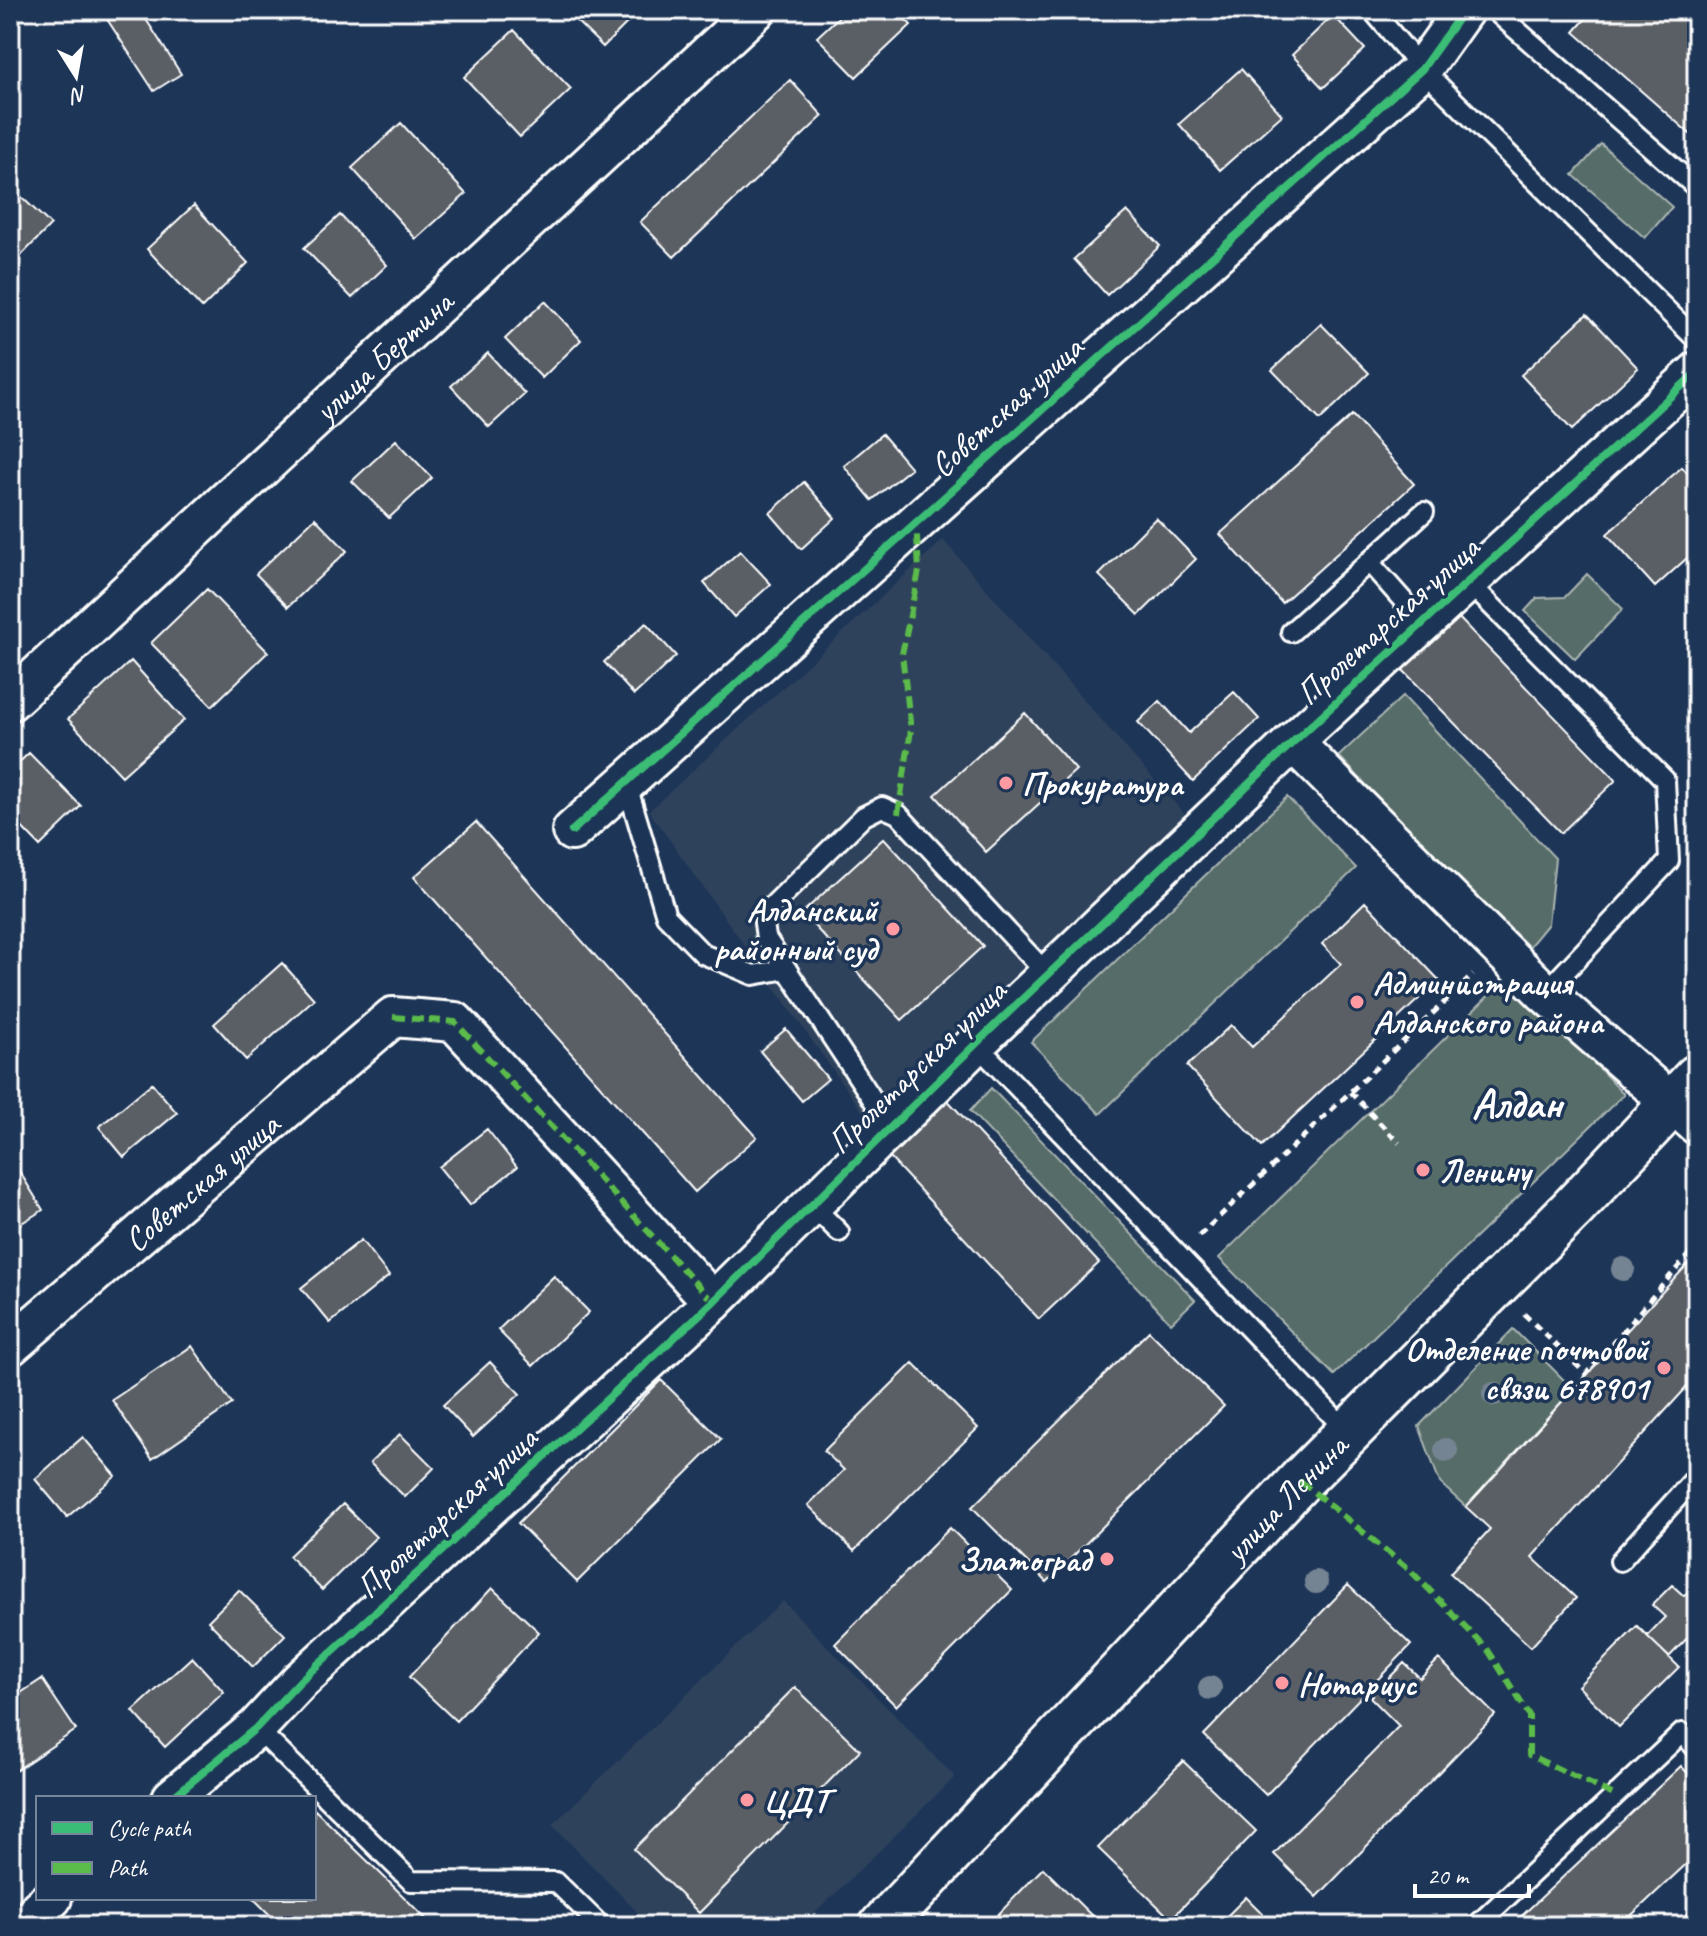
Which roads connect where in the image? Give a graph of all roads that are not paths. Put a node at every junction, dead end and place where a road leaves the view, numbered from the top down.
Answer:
1 (1372, 10) edge
2 (1464, 10) edge
3 (1494, 10) edge
4 (753, 11) edge
5 (1422, 69) junction
6 (1697, 188) edge
7 (1697, 340) edge
8 (1697, 372) edge
9 (1424, 512) dead end
10 (1369, 562) junction
11 (1468, 582) junction
12 (1423, 623) junction
13 (1291, 632) dead end
14 (10, 701) edge
15 (1293, 742) junction
16 (626, 782) junction
17 (572, 831) dead end
18 (787, 969) junction
19 (1048, 975) junction
20 (1545, 993) junction
21 (976, 1044) junction
22 (1689, 1102) edge
23 (891, 1127) junction
24 (812, 1205) junction
25 (839, 1232) dead end
26 (713, 1302) junction
27 (10, 1346) edge
28 (1349, 1433) junction
29 (1697, 1476) edge
30 (1620, 1561) dead end
31 (256, 1728) junction
32 (1697, 1749) edge
33 (174, 1796) edge
34 (50, 1900) edge
35 (1697, 1919) edge
36 (24, 1926) edge
37 (601, 1926) edge
38 (882, 1926) edge
39 (1476, 1926) edge
40 (1690, 1926) edge

1 - 5 lane
2 - 5 street, Советская улица
3 - 6 lane
4 - 14 street, улица Бертина
5 - 7 lane
5 - 16 street, Советская улица
8 - 11 street, Пролетарская улица
9 - 10 lane
10 - 12 lane
10 - 13 lane
11 - 12 street, Пролетарская улица
11 - 20 lane
12 - 15 street, Пролетарская улица
15 - 19 street, Пролетарская улица
15 - 20 street
16 - 17 street, Советская улица
16 - 18 lane
18 - 19 lane
18 - 23 lane
19 - 21 street, Пролетарская улица
20 - 22 street
21 - 23 street, Пролетарская улица
21 - 28 lane
22 - 28 main road, улица Ленина
23 - 24 street, Пролетарская улица
24 - 25 lane
24 - 26 street, Пролетарская улица
26 - 27 street, Советская улица
26 - 31 street, Пролетарская улица
28 - 38 main road, улица Ленина
29 - 30 lane
31 - 33 street, Пролетарская улица
31 - 37 lane
32 - 39 lane
34 - 36 street
35 - 40 lane

